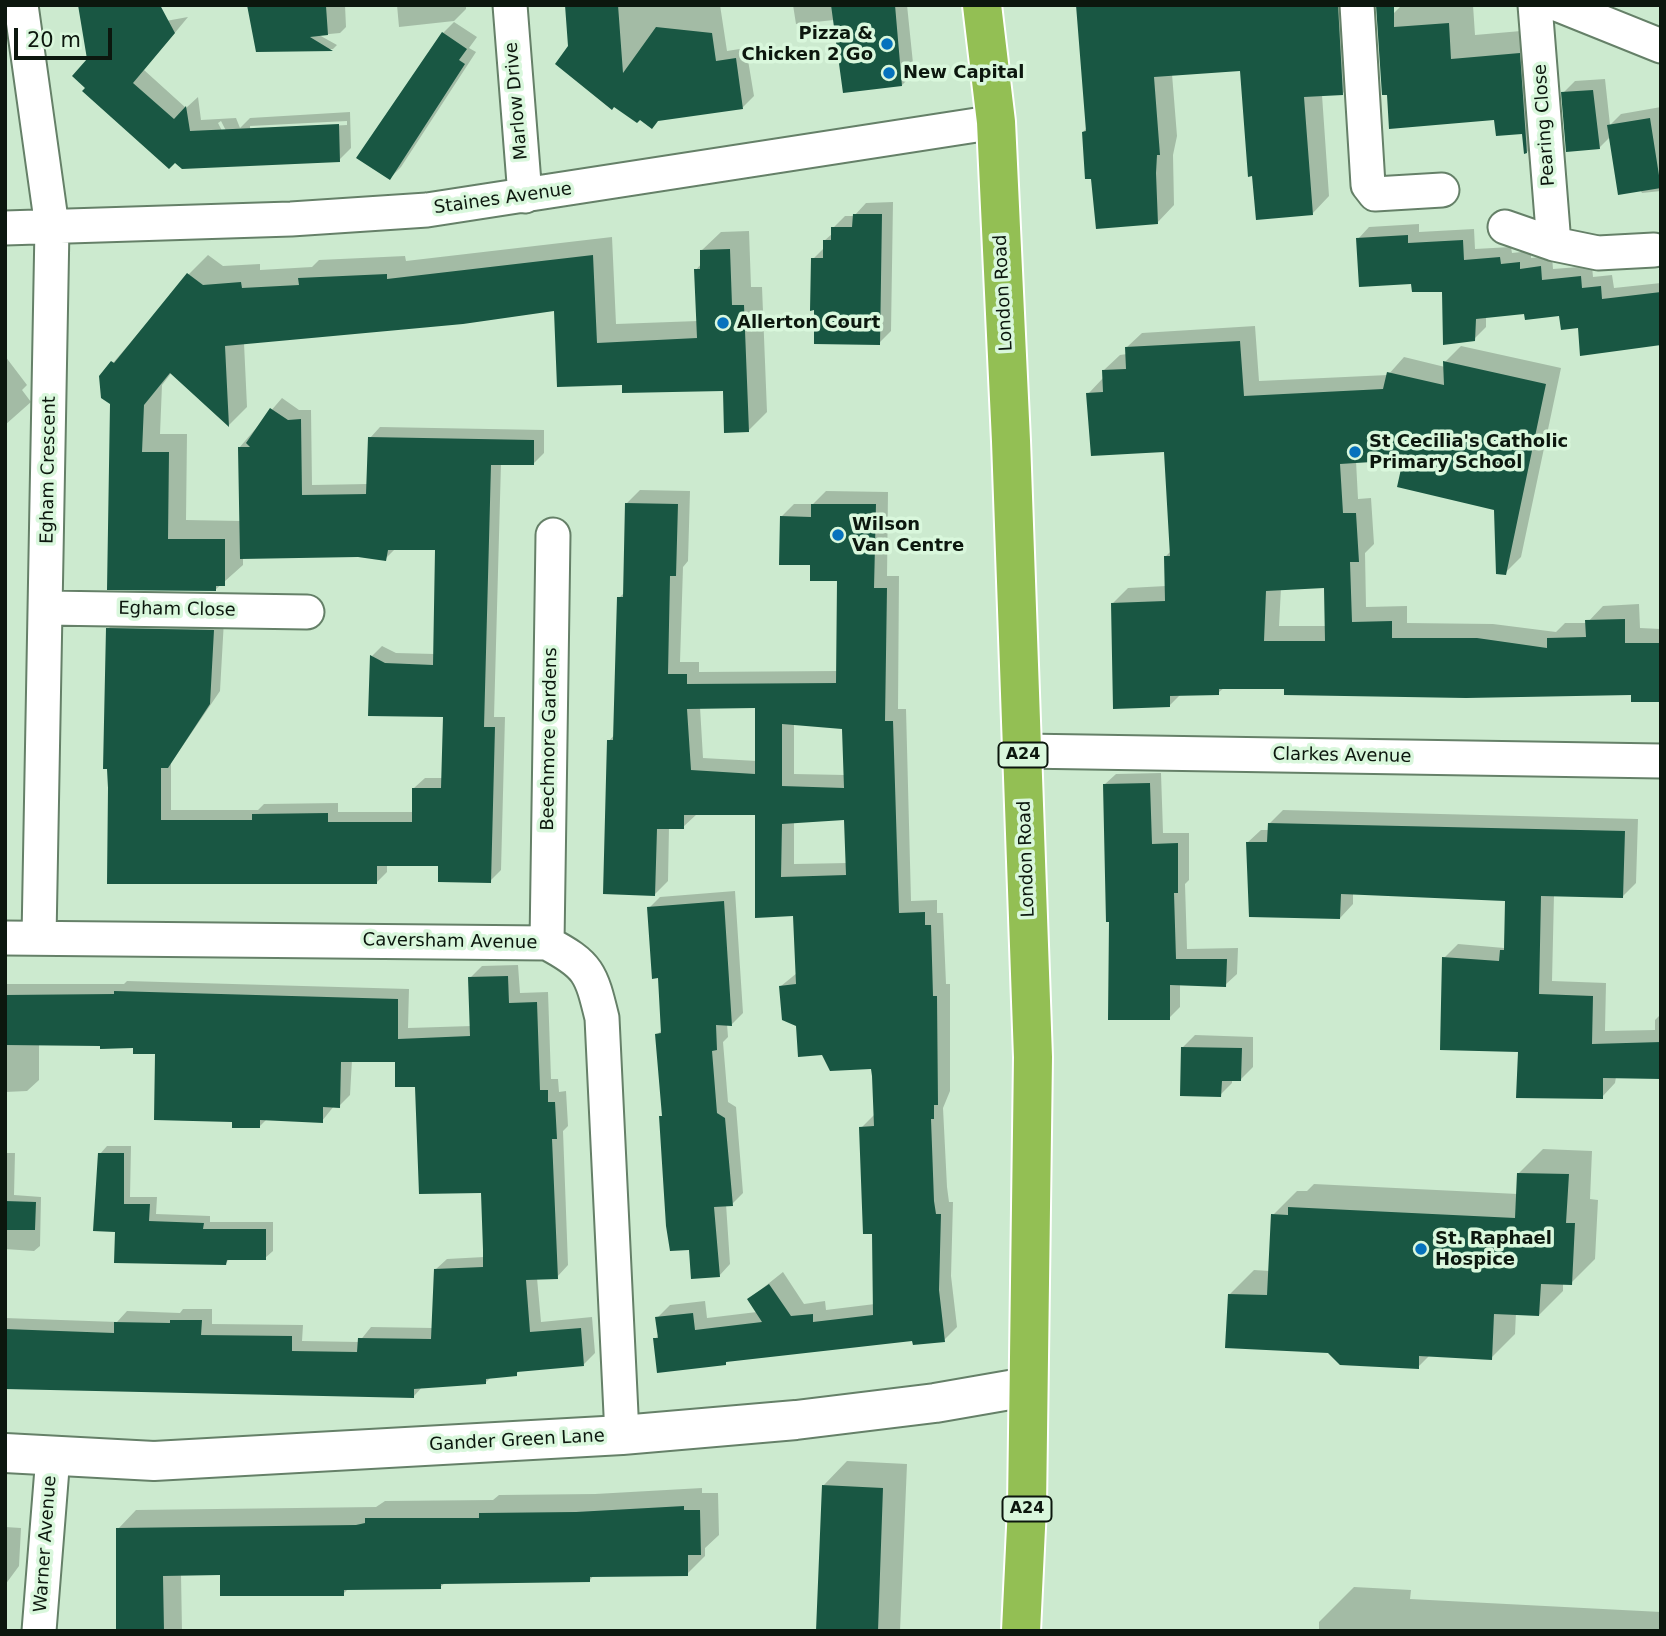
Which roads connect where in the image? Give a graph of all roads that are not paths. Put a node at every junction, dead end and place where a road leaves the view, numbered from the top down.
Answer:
1 (22, 5) edge
2 (509, 5) edge
3 (982, 5) edge
4 (1357, 5) edge
5 (1535, 5) edge
6 (1559, 5) edge
7 (1661, 46) edge
8 (996, 122) junction
9 (1441, 190) dead end
10 (525, 196) junction
11 (52, 227) junction
12 (1505, 227) dead end
13 (5, 228) edge
14 (1554, 244) junction
15 (1654, 250) dead end
16 (553, 535) dead end
17 (47, 608) junction
18 (307, 611) dead end
19 (1023, 751) junction
20 (1661, 761) edge
21 (5, 938) edge
22 (39, 938) junction
23 (547, 943) junction
24 (1027, 1387) junction
25 (622, 1435) junction
26 (5, 1454) edge
27 (52, 1456) junction
28 (39, 1631) edge
29 (1021, 1631) edge

1 - 11 street, Egham Crescent
2 - 10 street, Marlow Drive
3 - 8 highway, London Road / A24
4 - 9 street
5 - 14 street, Pearing Close
6 - 7 street
8 - 10 street, Staines Avenue
8 - 19 highway, London Road / A24
10 - 11 street, Staines Avenue
11 - 13 street, Staines Avenue
11 - 17 street, Egham Crescent
12 - 14 street
14 - 15 street
16 - 23 street, Beechmore Gardens
17 - 18 street, Egham Close
17 - 22 street, Egham Crescent
19 - 20 street, Clarkes Avenue
19 - 24 highway, London Road / A24
21 - 22 street, Caversham Avenue
22 - 23 street, Caversham Avenue
23 - 25 street, Caversham Avenue
24 - 25 street, Gander Green Lane
24 - 29 highway, London Road / A24
25 - 27 street, Gander Green Lane
26 - 27 street, Gander Green Lane
27 - 28 street, Warner Avenue

